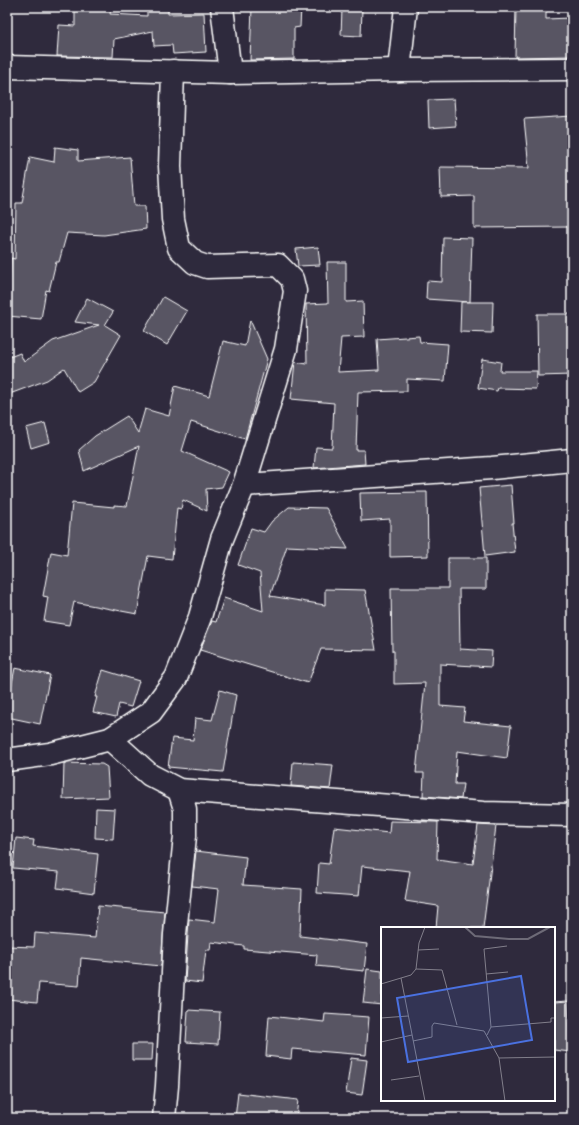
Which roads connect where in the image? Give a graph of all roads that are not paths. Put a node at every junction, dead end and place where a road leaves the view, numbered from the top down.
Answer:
1 (222, 7) edge
2 (406, 7) edge
3 (7, 67) edge
4 (572, 69) edge
5 (399, 70) junction
6 (174, 71) junction
7 (230, 73) junction
8 (572, 460) edge
9 (244, 485) junction
10 (110, 739) junction
11 (7, 760) edge
12 (179, 790) junction
13 (572, 816) edge
14 (164, 1118) edge

1 - 7 street
2 - 5 street
3 - 6 street
4 - 5 street
5 - 7 street
6 - 7 street
6 - 9 street
8 - 9 street
9 - 10 street
10 - 11 street
10 - 12 street
12 - 13 street
12 - 14 street

